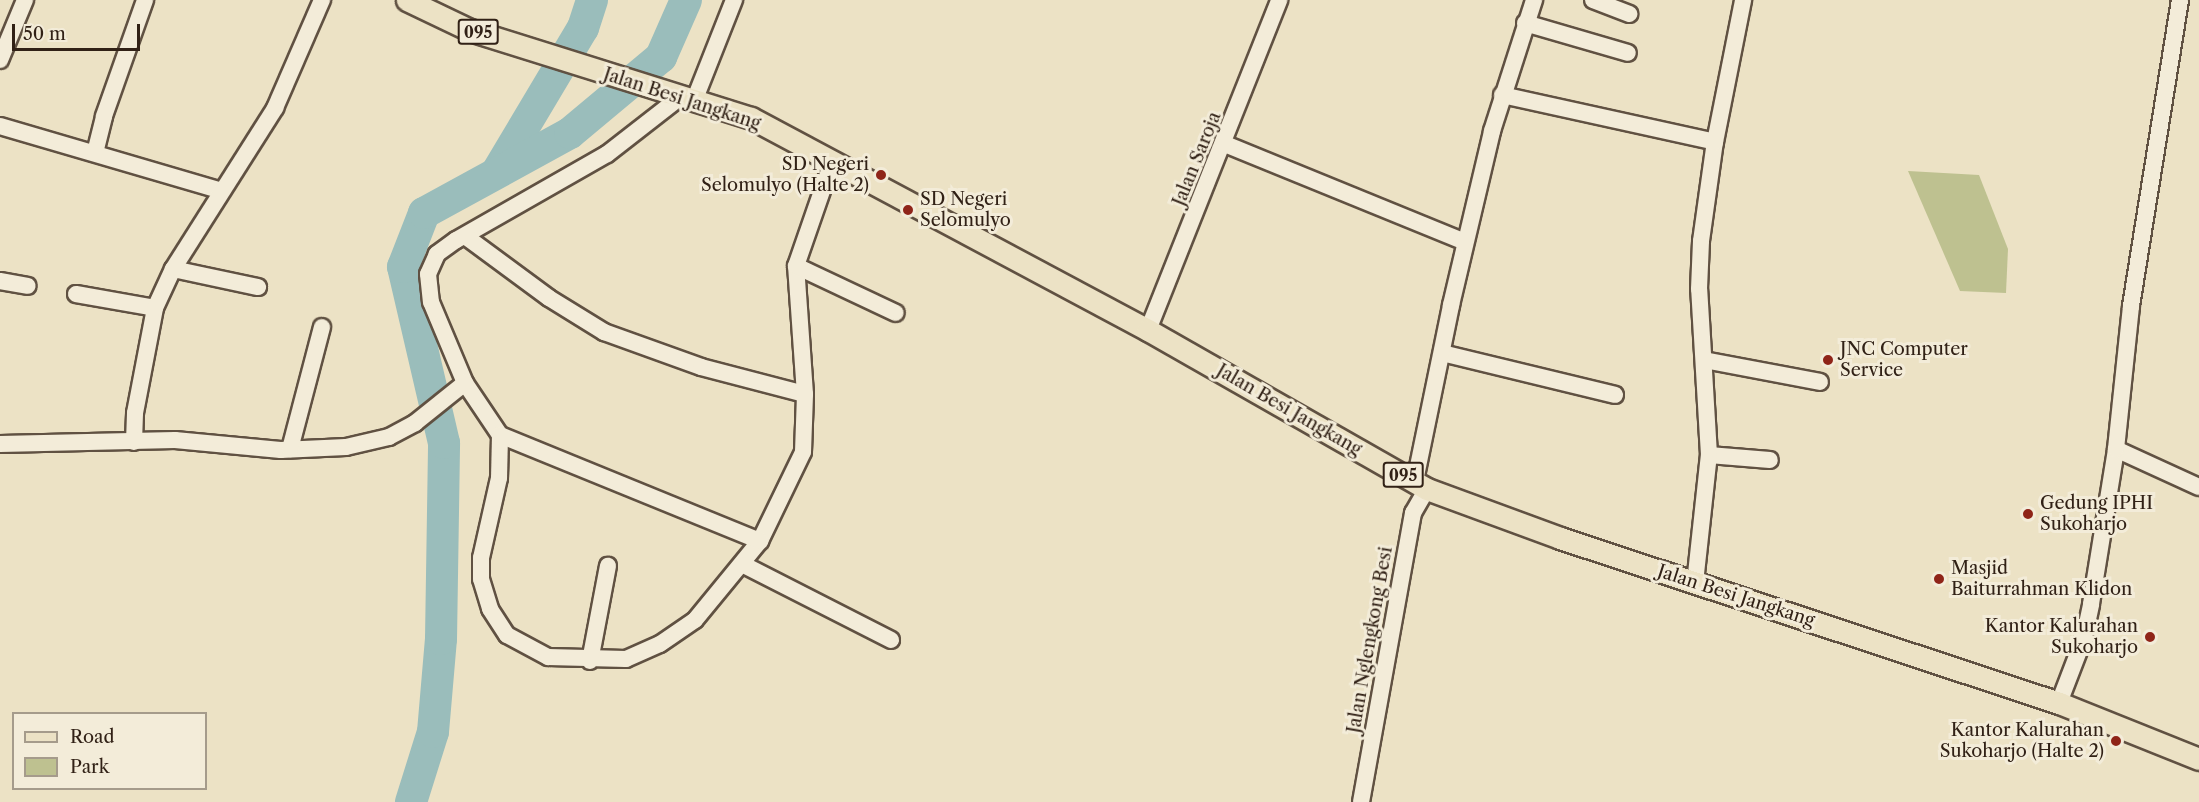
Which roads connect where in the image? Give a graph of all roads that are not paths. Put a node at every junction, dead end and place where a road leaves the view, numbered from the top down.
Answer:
1 (24, 0) edge
2 (145, 0) edge
3 (322, 0) edge
4 (407, 0) edge
5 (734, 0) edge
6 (1280, 0) edge
7 (1534, 0) edge
8 (1593, 0) edge
9 (1743, 0) edge
10 (2180, 0) edge
11 (1629, 14) dead end
12 (1525, 23) junction
13 (1628, 53) dead end
14 (0, 60) edge
15 (1502, 95) junction
16 (687, 100) junction
17 (0, 126) edge
18 (1715, 142) junction
19 (1225, 144) junction
20 (95, 153) junction
21 (832, 162) junction
22 (222, 191) junction
23 (465, 236) junction
24 (1465, 242) junction
25 (796, 266) junction
26 (173, 269) junction
27 (0, 281) edge
28 (28, 286) dead end
29 (258, 287) dead end
30 (76, 294) dead end
31 (155, 308) junction
32 (896, 313) dead end
33 (322, 327) dead end
34 (1148, 330) junction
35 (1442, 354) junction
36 (1704, 360) junction
37 (1820, 382) dead end
38 (465, 383) junction
39 (805, 394) junction
40 (1615, 395) dead end
41 (500, 435) junction
42 (134, 442) junction
43 (0, 444) edge
44 (290, 449) junction
45 (2116, 449) junction
46 (1709, 455) junction
47 (1770, 460) dead end
48 (1421, 485) junction
49 (2199, 487) edge
50 (760, 541) junction
51 (744, 565) junction
52 (608, 566) dead end
53 (1695, 583) junction
54 (891, 640) dead end
55 (590, 661) junction
56 (2059, 703) junction
57 (2199, 759) edge
58 (1360, 802) edge

1 - 14 street
2 - 20 street
3 - 22 street
4 - 16 main road, Jalan Besi Jangkang / 095
5 - 16 street
6 - 19 street, Jalan Saroja
7 - 12 street, Jalan Nglengkong Besi
8 - 11 street
9 - 18 street
10 - 45 street
12 - 13 street
12 - 15 street, Jalan Nglengkong Besi
15 - 18 street
15 - 24 street, Jalan Nglengkong Besi
16 - 21 main road, Jalan Besi Jangkang / 095
16 - 23 street
17 - 20 street
18 - 36 street
19 - 24 street
19 - 34 street, Jalan Saroja
20 - 22 street
21 - 25 street
21 - 34 main road, Jalan Besi Jangkang / 095
22 - 26 street
23 - 38 street
23 - 39 street
24 - 35 street, Jalan Nglengkong Besi
25 - 32 street
25 - 39 street
26 - 29 street
26 - 31 street
27 - 28 street
30 - 31 street
31 - 42 street
33 - 44 street
34 - 48 main road, Jalan Besi Jangkang / 095
35 - 40 street
35 - 48 street, Jalan Nglengkong Besi
36 - 37 street
36 - 46 street
38 - 41 street
38 - 44 street
39 - 50 street
41 - 50 street
41 - 55 street
42 - 43 street
42 - 44 street
45 - 49 street
45 - 56 street
46 - 47 street
46 - 53 street
48 - 53 main road, Jalan Besi Jangkang / 095
48 - 58 street, Jalan Nglengkong Besi
50 - 51 street
51 - 54 street
51 - 55 street
52 - 55 street
53 - 56 main road, Jalan Besi Jangkang / 095
56 - 57 main road, Jalan Besi Jangkang / 095

